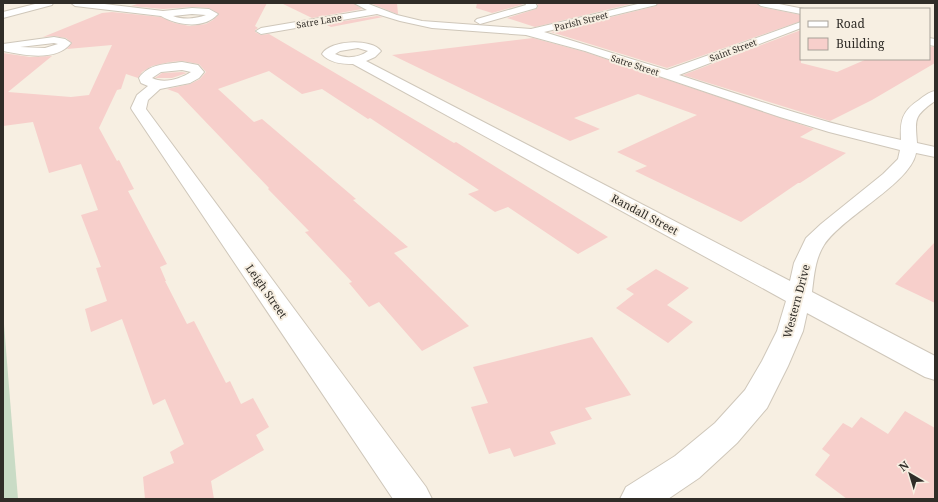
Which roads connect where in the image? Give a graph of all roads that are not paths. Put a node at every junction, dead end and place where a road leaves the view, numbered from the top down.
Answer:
1 (48, 3) edge
2 (75, 3) edge
3 (358, 3) edge
4 (529, 3) edge
5 (653, 3) edge
6 (761, 3) edge
7 (376, 10) junction
8 (800, 11) edge
9 (3, 14) edge
10 (163, 14) dead end
11 (800, 25) edge
12 (464, 27) junction
13 (261, 31) dead end
14 (532, 33) junction
15 (355, 60) dead end
16 (666, 75) junction
17 (157, 85) dead end
18 (935, 95) edge
19 (909, 147) junction
20 (935, 152) edge
21 (800, 296) junction
22 (935, 369) edge
23 (414, 499) edge
24 (638, 499) edge

1 - 9 street
2 - 10 street
3 - 7 street, Satre Street
4 - 12 street
5 - 14 street, Parish Street
6 - 8 street
7 - 12 street, Satre Street
7 - 13 street, Satre Lane
11 - 16 street, Saint Street
12 - 14 street, Satre Street
14 - 16 street, Satre Street
15 - 21 street, Randall Street
16 - 19 street, Satre Street
17 - 23 street, Leigh Street
18 - 19 street, Western Drive
19 - 20 street, Satre Street
19 - 21 street, Western Drive
21 - 22 street, Randall Street
21 - 24 street, Western Drive

